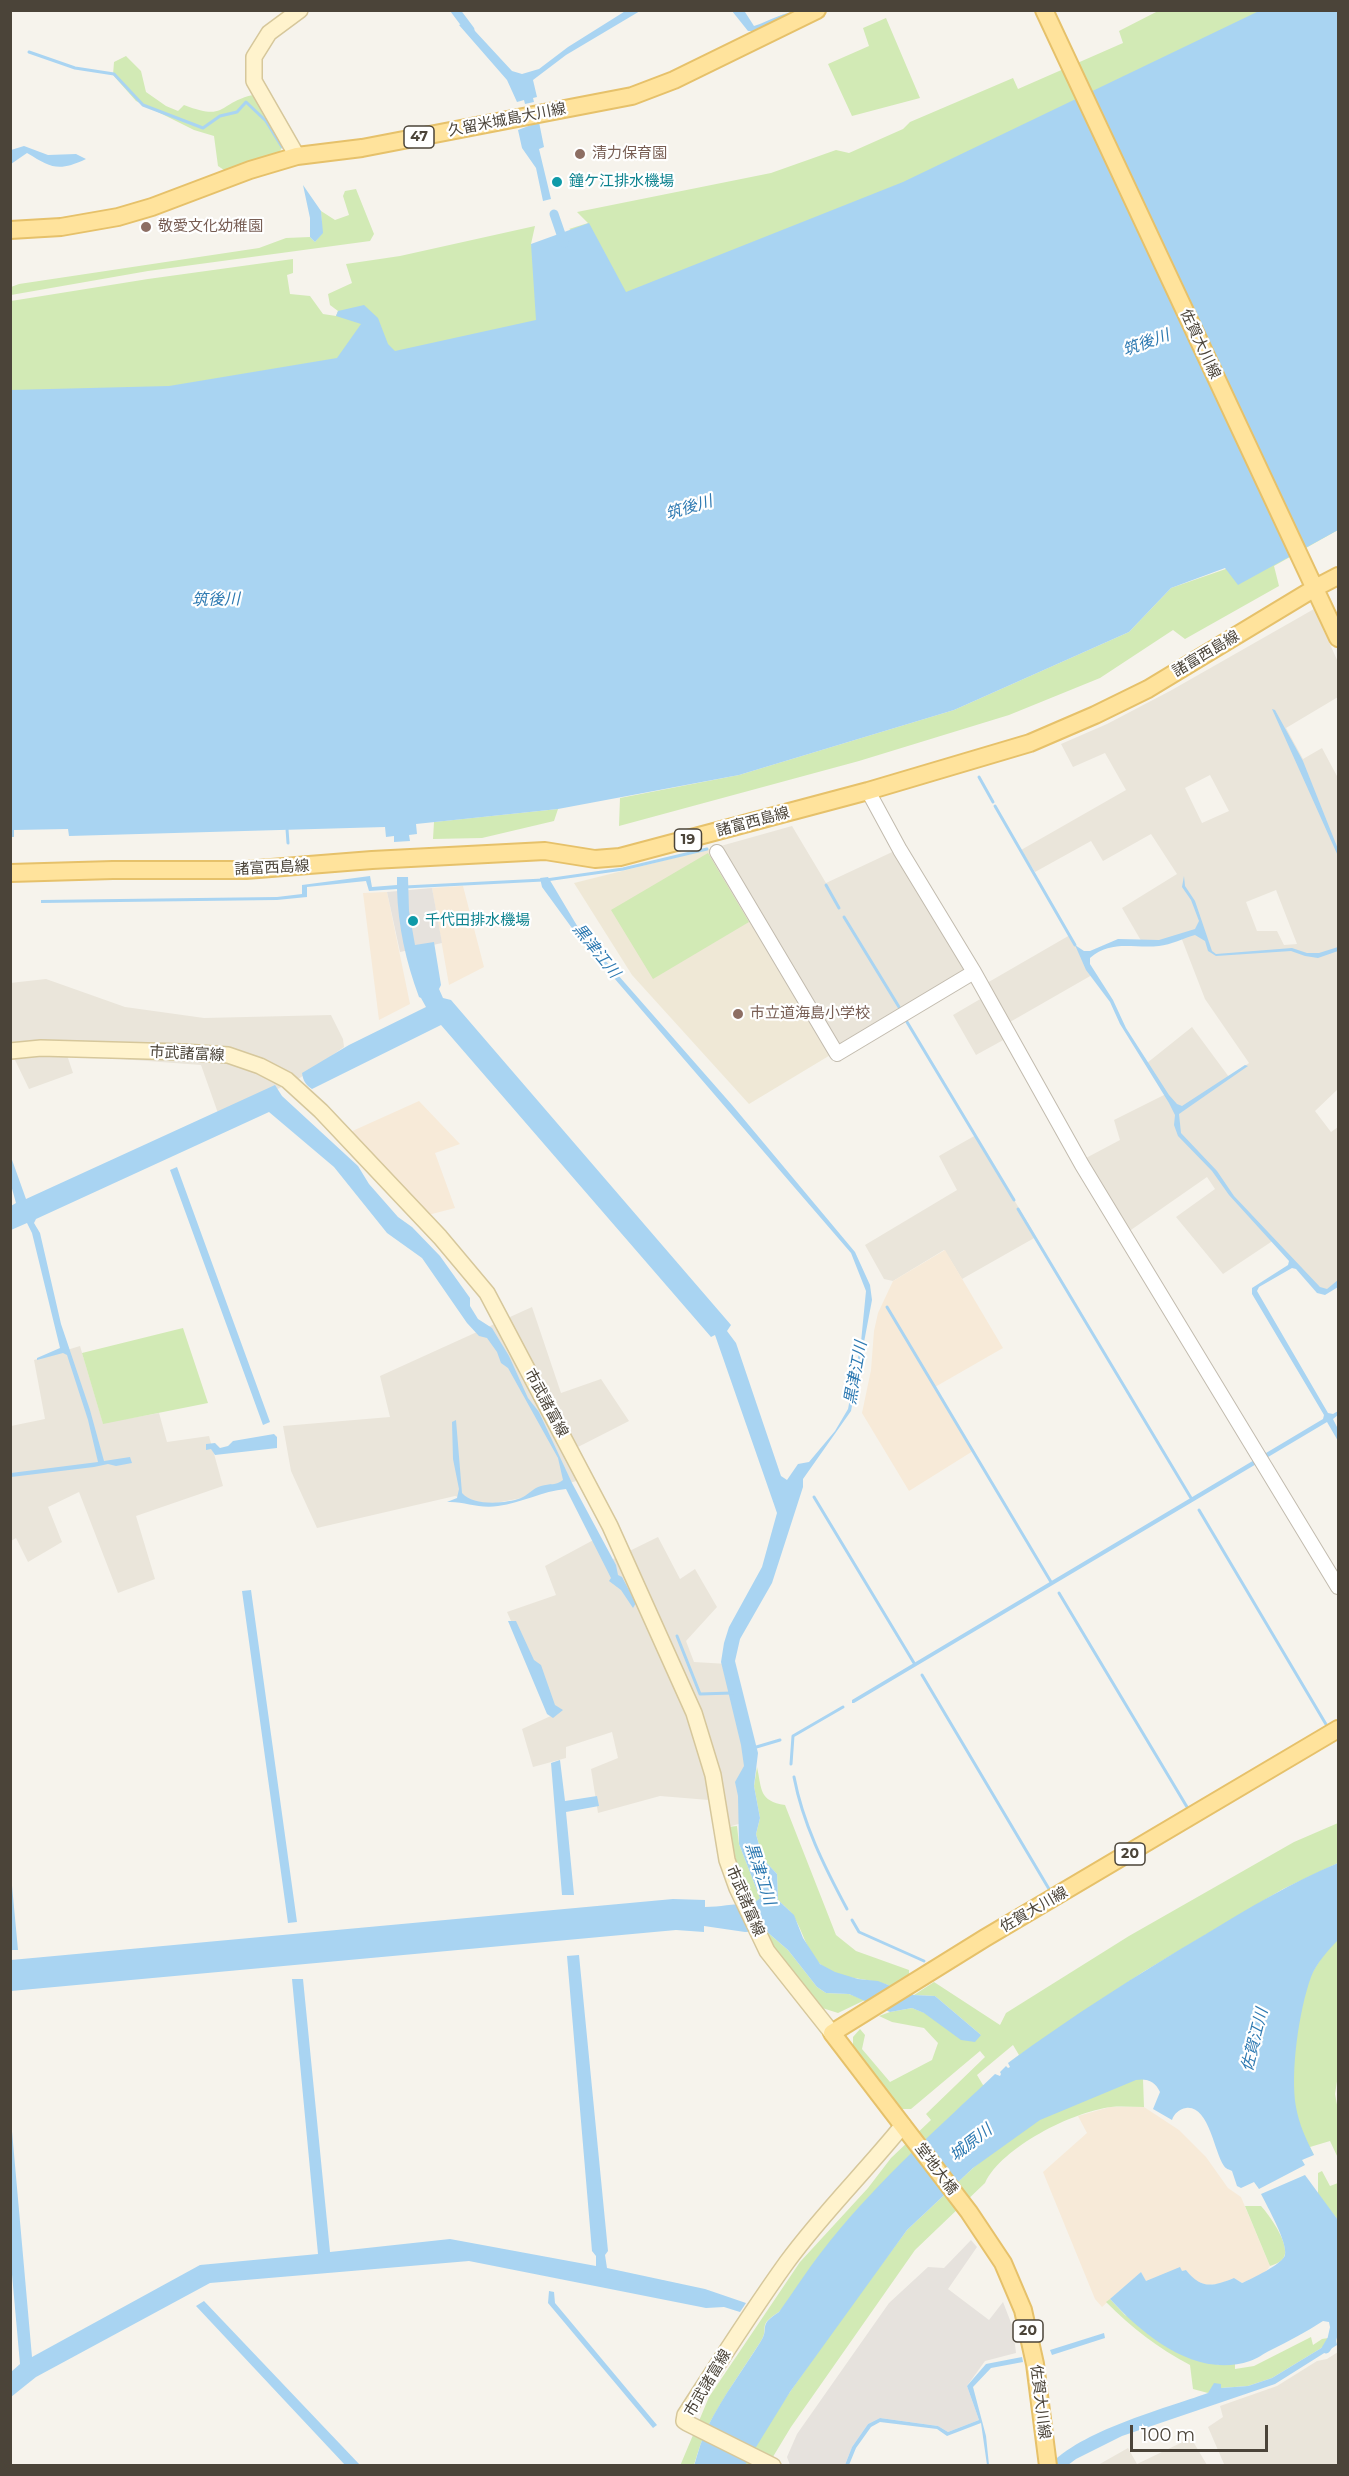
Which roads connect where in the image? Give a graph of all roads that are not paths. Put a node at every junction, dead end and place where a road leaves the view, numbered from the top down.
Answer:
1 (300, 10) edge
2 (817, 10) edge
3 (1044, 10) edge
4 (297, 156) junction
5 (10, 230) edge
6 (1338, 576) edge
7 (1311, 581) junction
8 (1338, 638) edge
9 (868, 790) junction
10 (717, 852) dead end
11 (10, 873) edge
12 (974, 972) junction
13 (10, 1051) edge
14 (1338, 1587) edge
15 (1338, 1729) edge
16 (832, 2033) junction
17 (903, 2125) junction
18 (969, 2212) joint
19 (1048, 2464) edge
20 (773, 2465) edge

1 - 4 main road
2 - 4 main road, 久留米城島大川線 / 47
3 - 7 main road, 佐賀大川線
4 - 5 main road, 久留米城島大川線 / 47
6 - 7 main road, 諸富西島線 / 19
7 - 8 main road, 佐賀大川線
7 - 9 main road, 諸富西島線 / 19
9 - 11 main road, 諸富西島線 / 19
9 - 12 street
10 - 12 street
12 - 14 street
13 - 16 main road, 市武諸富線
15 - 16 main road, 佐賀大川線 / 20
16 - 17 main road, 20
17 - 18 main road, 堂地大橋 / 20
17 - 20 main road, 市武諸富線
18 - 19 main road, 佐賀大川線 / 20

